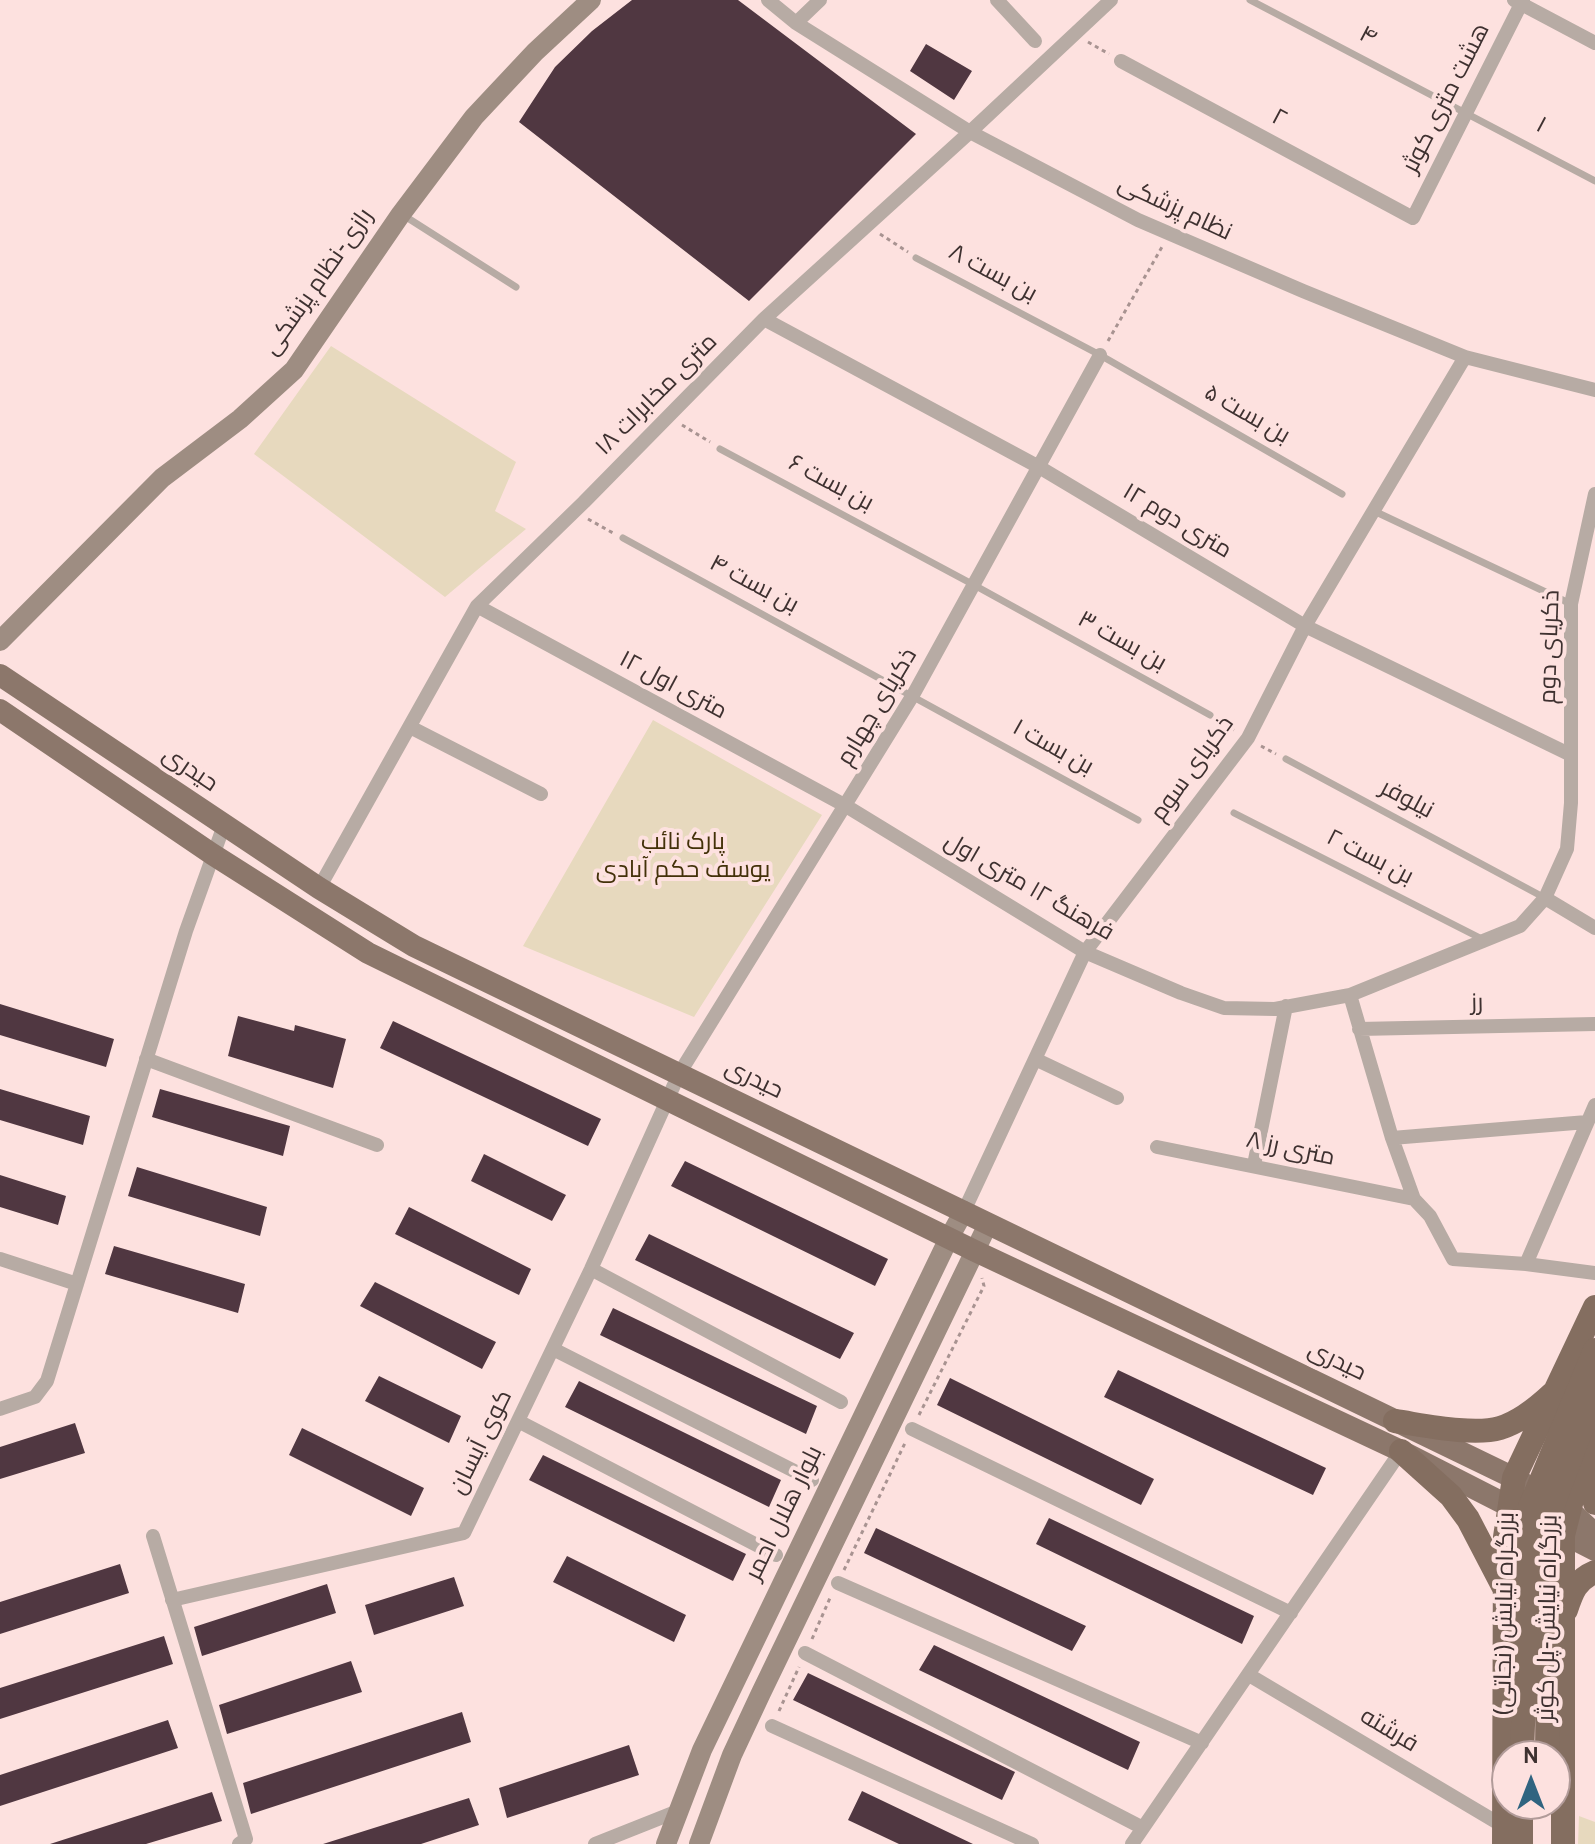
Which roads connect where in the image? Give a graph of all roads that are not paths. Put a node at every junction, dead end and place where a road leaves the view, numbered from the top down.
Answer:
1 (591, 0) edge
2 (768, 0) edge
3 (820, 0) edge
4 (997, 0) edge
5 (1111, 0) edge
6 (1250, 0) edge
7 (1519, 1) edge
8 (796, 23) junction
9 (1035, 41) dead end
10 (1595, 43) edge
11 (1121, 61) road end
12 (1465, 112) junction
13 (970, 132) junction
14 (1595, 181) edge
15 (401, 214) junction
16 (1413, 218) joint
17 (916, 258) road end
18 (516, 287) dead end
19 (764, 319) junction
20 (1100, 355) junction
21 (1465, 357) junction
22 (1595, 390) edge
23 (720, 449) road end
24 (1039, 467) junction
25 (1342, 494) dead end
26 (1595, 494) edge
27 (1372, 510) junction
28 (623, 538) road end
29 (974, 585) junction
30 (1571, 604) junction
31 (477, 606) junction
32 (1305, 626) junction
33 (0, 641) edge
34 (0, 675) edge
35 (913, 695) junction
36 (0, 710) edge
37 (1210, 715) road end
38 (410, 727) junction
39 (1571, 755) junction
40 (1286, 759) road end
41 (541, 794) dead end
42 (846, 806) junction
43 (1234, 813) dead end
44 (1138, 820) dead end
45 (224, 825) junction
46 (212, 854) junction
47 (319, 888) junction
48 (1545, 898) junction
49 (1595, 928) edge
50 (1485, 940) junction
51 (1085, 952) junction
52 (1350, 995) junction
53 (1286, 1006) junction
54 (1595, 1024) edge
55 (1359, 1029) junction
56 (146, 1059) junction
57 (1035, 1059) junction
58 (679, 1074) junction
59 (1117, 1098) dead end
60 (668, 1100) junction
61 (1595, 1105) edge
62 (1587, 1122) junction
63 (1392, 1138) junction
64 (377, 1145) dead end
65 (1157, 1147) dead end
66 (1254, 1165) junction
67 (1414, 1199) junction
68 (964, 1211) junction
69 (988, 1224) junction
70 (949, 1238) junction
71 (975, 1251) junction
72 (0, 1259) edge
73 (1526, 1264) junction
74 (591, 1269) junction
75 (1595, 1273) edge
76 (77, 1284) junction
77 (1595, 1307) edge
78 (553, 1349) junction
79 (1595, 1350) edge
80 (1557, 1390) junction
81 (1595, 1393) edge
82 (841, 1402) dead end
83 (0, 1409) edge
84 (1595, 1419) edge
85 (518, 1421) junction
86 (1395, 1421) junction
87 (912, 1429) dead end
88 (1595, 1439) edge
89 (1401, 1451) junction
90 (1595, 1457) edge
91 (1514, 1478) junction
92 (812, 1480) dead end
93 (1595, 1503) edge
94 (1509, 1504) junction
95 (1568, 1509) junction
96 (1595, 1534) edge
97 (1563, 1535) junction
98 (153, 1536) dead end
99 (1595, 1550) edge
100 (776, 1555) dead end
101 (1595, 1572) edge
102 (838, 1583) dead end
103 (1505, 1590) junction
104 (172, 1600) junction
105 (1291, 1613) junction
106 (1562, 1620) junction
107 (805, 1653) dead end
108 (1249, 1675) junction
109 (772, 1726) dead end
110 (1523, 1740) edge
111 (1547, 1740) edge
112 (1202, 1743) junction
113 (1521, 1820) edge
114 (672, 1826) edge
115 (1143, 1828) junction
116 (1503, 1835) edge
117 (700, 1840) edge
118 (239, 1844) edge
119 (595, 1844) edge
120 (1032, 1844) edge
121 (1132, 1844) edge
122 (1521, 1844) edge
123 (1563, 1844) edge

1 - 15 main road, رازی-نظام پزشکی
2 - 8 street, نظام پزشکی
3 - 8 street
4 - 9 street
5 - 13 street, ۱۸ متری مخابرات
6 - 12 lane, ۴
7 - 10 street
7 - 12 street, هشت متری کوثر
8 - 13 street, نظام پزشکی
11 - 16 street, ۲
12 - 14 lane, ۱
12 - 16 street, هشت متری کوثر
13 - 19 street, ۱۸ متری مخابرات
13 - 21 street, نظام پزشکی
15 - 18 lane
15 - 33 main road, رازی-نظام پزشکی
17 - 20 lane, بن بست ۸
19 - 24 street, ۱۲ متری دوم
19 - 31 street, ۱۸ متری مخابرات
20 - 24 street, ذکریای چهارم
20 - 25 lane, بن بست ۵
21 - 22 street, نظام پزشکی
21 - 27 street, ذکریای سوم
23 - 29 lane, بن بست ۶
24 - 29 street, ذکریای چهارم
24 - 32 street, ۱۲ متری دوم
26 - 30 street, ذکریای دوم
27 - 30 lane
27 - 32 street, ذکریای سوم
28 - 35 lane, بن بست ۴
29 - 35 street, ذکریای چهارم
29 - 37 lane, بن بست ۳
30 - 39 street, ذکریای دوم
31 - 38 street, ۱۸ متری مخابرات
31 - 42 street, ۱۲ متری اول
32 - 39 street, ۱۲ متری دوم
32 - 51 street, ذکریای سوم
34 - 45 main road, حیدری
35 - 42 street, ذکریای چهارم
35 - 44 lane, بن بست ۱
36 - 46 main road
38 - 41 street
38 - 47 street, ۱۸ متری مخابرات
39 - 48 street, فرهنگ ۱۲ متری اول
40 - 48 lane, نیلوفر
42 - 51 street, فرهنگ ۱۲ متری اول
42 - 58 street, ذکریای چهارم
43 - 50 lane, بن بست ۲
45 - 46 street
45 - 47 main road, حیدری
46 - 56 street
46 - 60 main road
47 - 58 main road, حیدری
48 - 49 street
48 - 50 street, فرهنگ ۱۲ متری اول
50 - 52 street, فرهنگ ۱۲ متری اول
51 - 53 street, فرهنگ ۱۲ متری اول
51 - 57 street, ذکریای سوم
52 - 53 street, فرهنگ ۱۲ متری اول
52 - 55 street
53 - 66 street
54 - 55 street, رز
55 - 63 street
56 - 64 street
56 - 76 street
57 - 59 street
57 - 68 street, ذکریای سوم
58 - 60 street, ذکریای چهارم
58 - 68 main road, حیدری
60 - 70 main road
60 - 74 street, کوی آیسان
61 - 62 street
62 - 63 street
62 - 73 street
63 - 67 street
65 - 66 street, ۸ متری رز
66 - 67 street, ۸ متری رز
67 - 73 street
68 - 69 main road, حیدری
68 - 70 main road, بلوار هلال احمر
69 - 71 main road
69 - 86 main road, حیدری
70 - 71 main road
70 - 114 main road, بلوار هلال احمر
71 - 89 main road
71 - 117 main road
72 - 76 street
73 - 75 street
74 - 78 street, کوی آیسان
74 - 82 street
76 - 83 street
77 - 80 highway, بزرگراه نیایش (نجاتی)
78 - 85 street, کوی آیسان
78 - 92 street
79 - 110 highway, بزرگراه نیایش-پل کوثر, bridge
80 - 84 highway
80 - 86 highway
80 - 91 highway, بزرگراه نیایش (نجاتی)
81 - 111 highway, بزرگراه نیایش-پل کوثر, bridge
85 - 100 street
85 - 104 street, کوی آیسان
86 - 91 main road, حیدری
87 - 105 street
88 - 95 highway
89 - 94 main road
89 - 103 highway
89 - 105 street
90 - 93 highway
91 - 94 highway, بزرگراه نیایش (نجاتی)
91 - 95 main road, حیدری
94 - 97 main road
94 - 103 highway, بزرگراه نیایش (نجاتی)
95 - 96 main road, حیدری
95 - 97 highway
97 - 99 main road
97 - 106 highway
98 - 104 street
101 - 106 highway
102 - 112 street
103 - 116 highway, بزرگراه نیایش (نجاتی)
104 - 118 street
105 - 108 street
106 - 123 highway
107 - 115 street
108 - 112 street
108 - 116 street, فرشته
109 - 120 street
112 - 115 street
113 - 122 highway
114 - 117 main road
114 - 119 street
115 - 121 street

